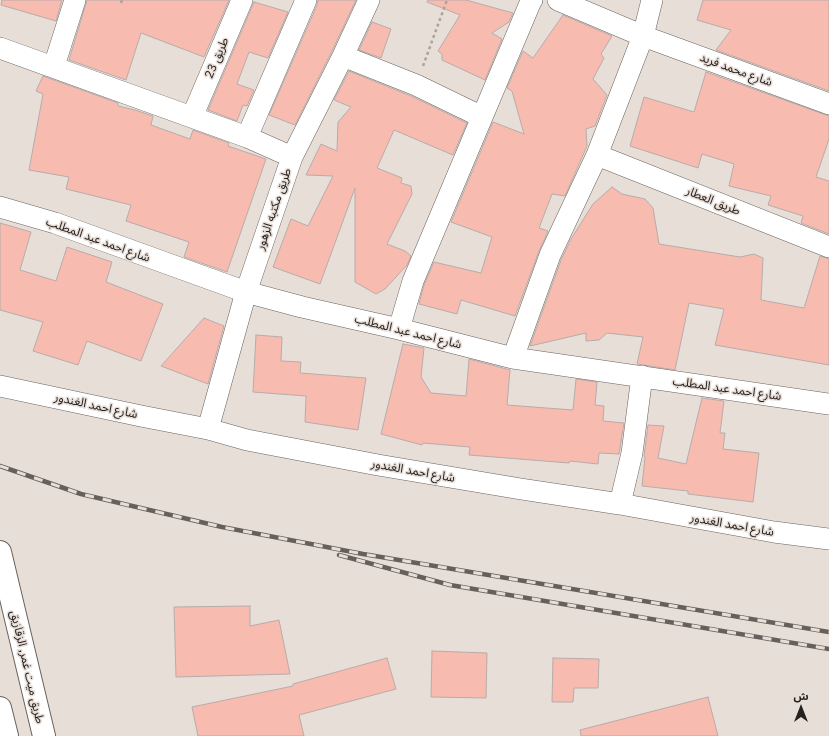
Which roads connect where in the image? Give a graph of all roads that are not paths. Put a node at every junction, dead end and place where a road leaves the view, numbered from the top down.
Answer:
1 (75, 0) edge
2 (242, 0) edge
3 (306, 0) edge
4 (369, 0) edge
5 (532, 0) edge
6 (558, 0) edge
7 (652, 0) edge
8 (643, 36) junction
9 (0, 48) edge
10 (343, 56) junction
11 (54, 66) junction
12 (829, 104) edge
13 (192, 117) junction
14 (482, 117) junction
15 (247, 137) junction
16 (597, 155) junction
17 (292, 157) junction
18 (0, 207) edge
19 (829, 247) edge
20 (246, 292) junction
21 (399, 329) junction
22 (513, 358) junction
23 (642, 376) junction
24 (0, 386) edge
25 (829, 404) edge
26 (208, 429) junction
27 (620, 504) junction
28 (829, 539) edge
29 (0, 552) edge
30 (0, 708) edge
31 (7, 736) edge
32 (44, 736) edge

1 - 11 street
2 - 13 street, طريق 23
3 - 15 street
4 - 10 street, طريق مكتبه الزهور
5 - 14 street
6 - 8 street, شارع محمد فريد
7 - 8 street
8 - 12 street, شارع محمد فريد
8 - 16 street
9 - 11 street
10 - 14 street
10 - 17 street, طريق مكتبه الزهور
11 - 13 street
13 - 15 street
14 - 21 street
15 - 17 street
16 - 19 street, طريق العطار
16 - 22 street
17 - 20 street, طريق مكتبه الزهور
18 - 20 street, شارع احمد عبد المطلب
20 - 21 street, شارع احمد عبد المطلب
20 - 26 street, طريق مكتبه الزهور
21 - 22 street, شارع احمد عبد المطلب
22 - 23 street, شارع احمد عبد المطلب
23 - 25 street, شارع احمد عبد المطلب
23 - 27 street
24 - 26 street, شارع احمد الغندور
26 - 27 street, شارع احمد الغندور
27 - 28 street, شارع احمد الغندور
29 - 32 highway, طريق ميت غمر, الزقازيق
30 - 31 highway

